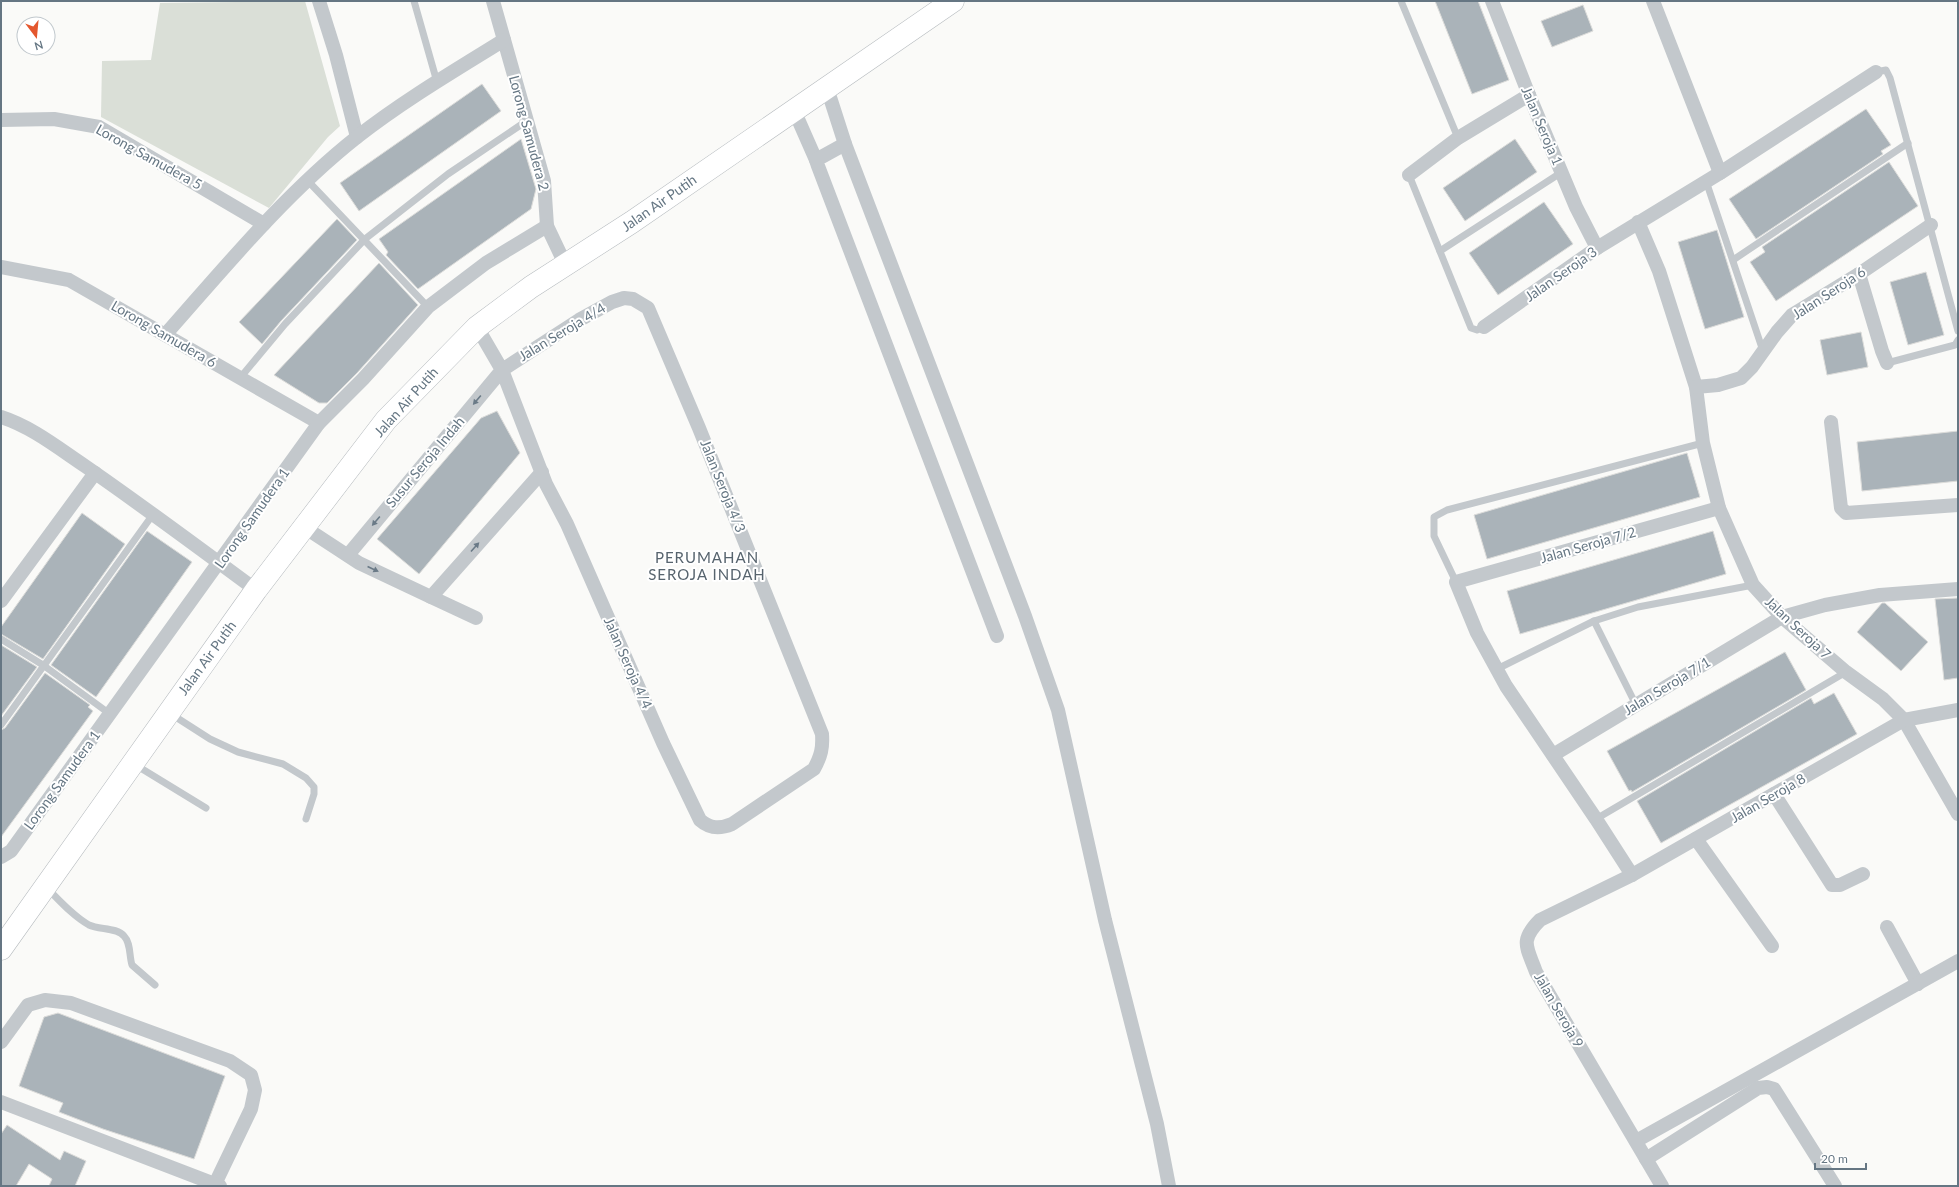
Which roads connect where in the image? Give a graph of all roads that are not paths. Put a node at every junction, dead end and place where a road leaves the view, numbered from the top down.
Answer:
1 (319, 1) edge
2 (414, 1) edge
3 (493, 1) edge
4 (953, 1) edge
5 (1401, 1) edge
6 (1492, 1) edge
7 (1652, 1) edge
8 (504, 40) junction
9 (1876, 72) joint
10 (437, 82) junction
11 (827, 88) junction
12 (1529, 95) junction
13 (794, 110) junction
14 (1, 120) edge
15 (528, 120) junction
16 (357, 137) junction
17 (1458, 138) junction
18 (1908, 143) junction
19 (846, 144) junction
20 (816, 160) junction
21 (1562, 172) junction
22 (1720, 173) junction
23 (1409, 175) joint
24 (307, 180) junction
25 (1706, 181) junction
26 (1638, 222) junction
27 (264, 224) junction
28 (1931, 225) junction
29 (547, 226) junction
30 (365, 239) junction
31 (1597, 248) junction
32 (1440, 251) junction
33 (1733, 260) junction
34 (566, 264) junction
35 (1, 267) edge
36 (1859, 274) junction
37 (624, 298) joint
38 (428, 307) junction
39 (477, 327) junction
40 (1484, 327) joint
41 (1958, 331) edge
42 (165, 335) junction
43 (1958, 340) edge
44 (1763, 351) junction
45 (1887, 363) joint
46 (502, 370) junction
47 (240, 378) junction
48 (1696, 387) junction
49 (1, 418) edge
50 (1831, 422) dead end
51 (320, 423) junction
52 (1703, 443) junction
53 (542, 472) junction
54 (95, 473) junction
55 (1958, 505) edge
56 (1719, 508) junction
57 (154, 513) junction
58 (304, 527) junction
59 (348, 555) junction
60 (220, 563) junction
61 (1456, 582) junction
62 (1753, 585) junction
63 (1958, 589) edge
64 (256, 590) junction
65 (431, 597) junction
66 (1, 601) edge
67 (1782, 617) junction
68 (476, 618) dead end
69 (1594, 621) junction
70 (997, 636) dead end
71 (1, 638) edge
72 (43, 665) junction
73 (1497, 669) junction
74 (1846, 672) junction
75 (1636, 705) junction
76 (1958, 710) edge
77 (168, 713) junction
78 (110, 714) junction
79 (1904, 720) junction
80 (1, 725) edge
81 (1553, 755) junction
82 (820, 758) joint
83 (132, 763) junction
84 (1774, 794) junction
85 (206, 808) dead end
86 (1958, 814) edge
87 (306, 819) dead end
88 (1596, 819) junction
89 (1696, 839) junction
90 (3, 857) edge
91 (1862, 874) dead end
92 (1632, 875) junction
93 (45, 886) junction
94 (1888, 927) dead end
95 (1772, 946) dead end
96 (1, 947) edge
97 (1958, 961) edge
98 (1918, 984) junction
99 (155, 985) dead end
100 (1, 1042) edge
101 (1, 1102) edge
102 (1636, 1141) junction
103 (1646, 1159) junction
104 (217, 1185) edge
105 (1169, 1186) edge
106 (1662, 1186) edge
107 (1835, 1186) edge

1 - 16 street
2 - 10 lane
3 - 8 street, Lorong Samudera 2
4 - 11 main road, Jalan Air Putih
5 - 17 lane
6 - 12 street, Jalan Seroja 1
7 - 22 street
8 - 10 street
8 - 15 street, Lorong Samudera 2
9 - 18 lane
9 - 22 street, Jalan Seroja 3
10 - 16 street
11 - 13 main road, Jalan Air Putih
11 - 19 street
12 - 17 street
12 - 21 street, Jalan Seroja 1
13 - 20 street
13 - 34 main road, Jalan Air Putih
14 - 27 street, Lorong Samudera 5
15 - 29 street, Lorong Samudera 2
15 - 30 lane
16 - 24 street
17 - 23 street
18 - 28 lane
18 - 33 lane
19 - 20 street
19 - 105 street
20 - 70 street
21 - 31 street, Jalan Seroja 1
21 - 32 lane
22 - 25 street, Jalan Seroja 3
23 - 32 lane
24 - 27 street
24 - 30 lane
25 - 26 street, Jalan Seroja 3
25 - 33 lane
26 - 31 street, Jalan Seroja 3
26 - 48 street, Jalan Seroja 7
27 - 42 street
28 - 36 street, Jalan Seroja 6
28 - 41 lane
29 - 34 street, Lorong Samudera 2
29 - 38 street, Lorong Samudera 1
30 - 38 lane
30 - 47 lane
31 - 40 street, Jalan Seroja 3
32 - 40 lane
33 - 44 lane
34 - 39 main road, Jalan Air Putih
35 - 42 street, Lorong Samudera 6
36 - 44 street, Jalan Seroja 6
36 - 45 street
37 - 46 street, Jalan Seroja 4/4
37 - 82 street, Jalan Seroja 4/3
38 - 51 street, Lorong Samudera 1
39 - 46 street, Jalan Seroja 4/4
39 - 58 main road, Jalan Air Putih
42 - 47 street, Lorong Samudera 6
43 - 45 lane
44 - 48 street, Jalan Seroja 6
46 - 53 street, Jalan Seroja 4/4
46 -> 59 street, Susur Seroja Indah
47 - 51 street, Lorong Samudera 6
48 - 52 street, Jalan Seroja 7
49 - 54 street
50 - 55 street
51 - 60 street, Lorong Samudera 1
52 - 56 street, Jalan Seroja 7
52 - 61 lane
65 -> 53 street
53 - 82 street, Jalan Seroja 4/4
54 - 57 street
54 - 66 street
56 - 61 street, Jalan Seroja 7/2
56 - 62 street, Jalan Seroja 7
57 - 60 street
57 - 72 lane
58 - 59 street
58 - 64 main road, Jalan Air Putih
59 -> 65 street
60 - 64 street
60 - 78 street, Lorong Samudera 1
61 - 73 street
62 - 67 street, Jalan Seroja 7
62 - 69 lane
63 - 67 street, Jalan Seroja 7/1
64 - 77 main road, Jalan Air Putih
65 - 68 street
67 - 74 street, Jalan Seroja 7
67 - 75 street, Jalan Seroja 7/1
69 - 73 lane
69 - 75 lane
71 - 72 lane
72 - 78 lane
72 - 80 lane
73 - 81 street
74 - 79 street, Jalan Seroja 7
74 - 88 lane
75 - 81 street, Jalan Seroja 7/1
76 - 79 street, Jalan Seroja 8
77 - 83 main road, Jalan Air Putih
77 - 87 lane
78 - 90 street, Lorong Samudera 1
79 - 84 street, Jalan Seroja 8
79 - 86 street, Jalan Seroja 7
81 - 88 street
83 - 85 lane
83 - 93 main road, Jalan Air Putih
84 - 89 street, Jalan Seroja 8
84 - 91 street
88 - 92 street
89 - 92 street, Jalan Seroja 8
89 - 95 street
92 - 102 street, Jalan Seroja 9
93 - 96 main road, Jalan Air Putih
93 - 99 lane
94 - 98 street
97 - 98 street
98 - 102 street
100 - 104 street
101 - 104 street
102 - 103 street, Jalan Seroja 9
103 - 106 street, Jalan Seroja 9
103 - 107 street

